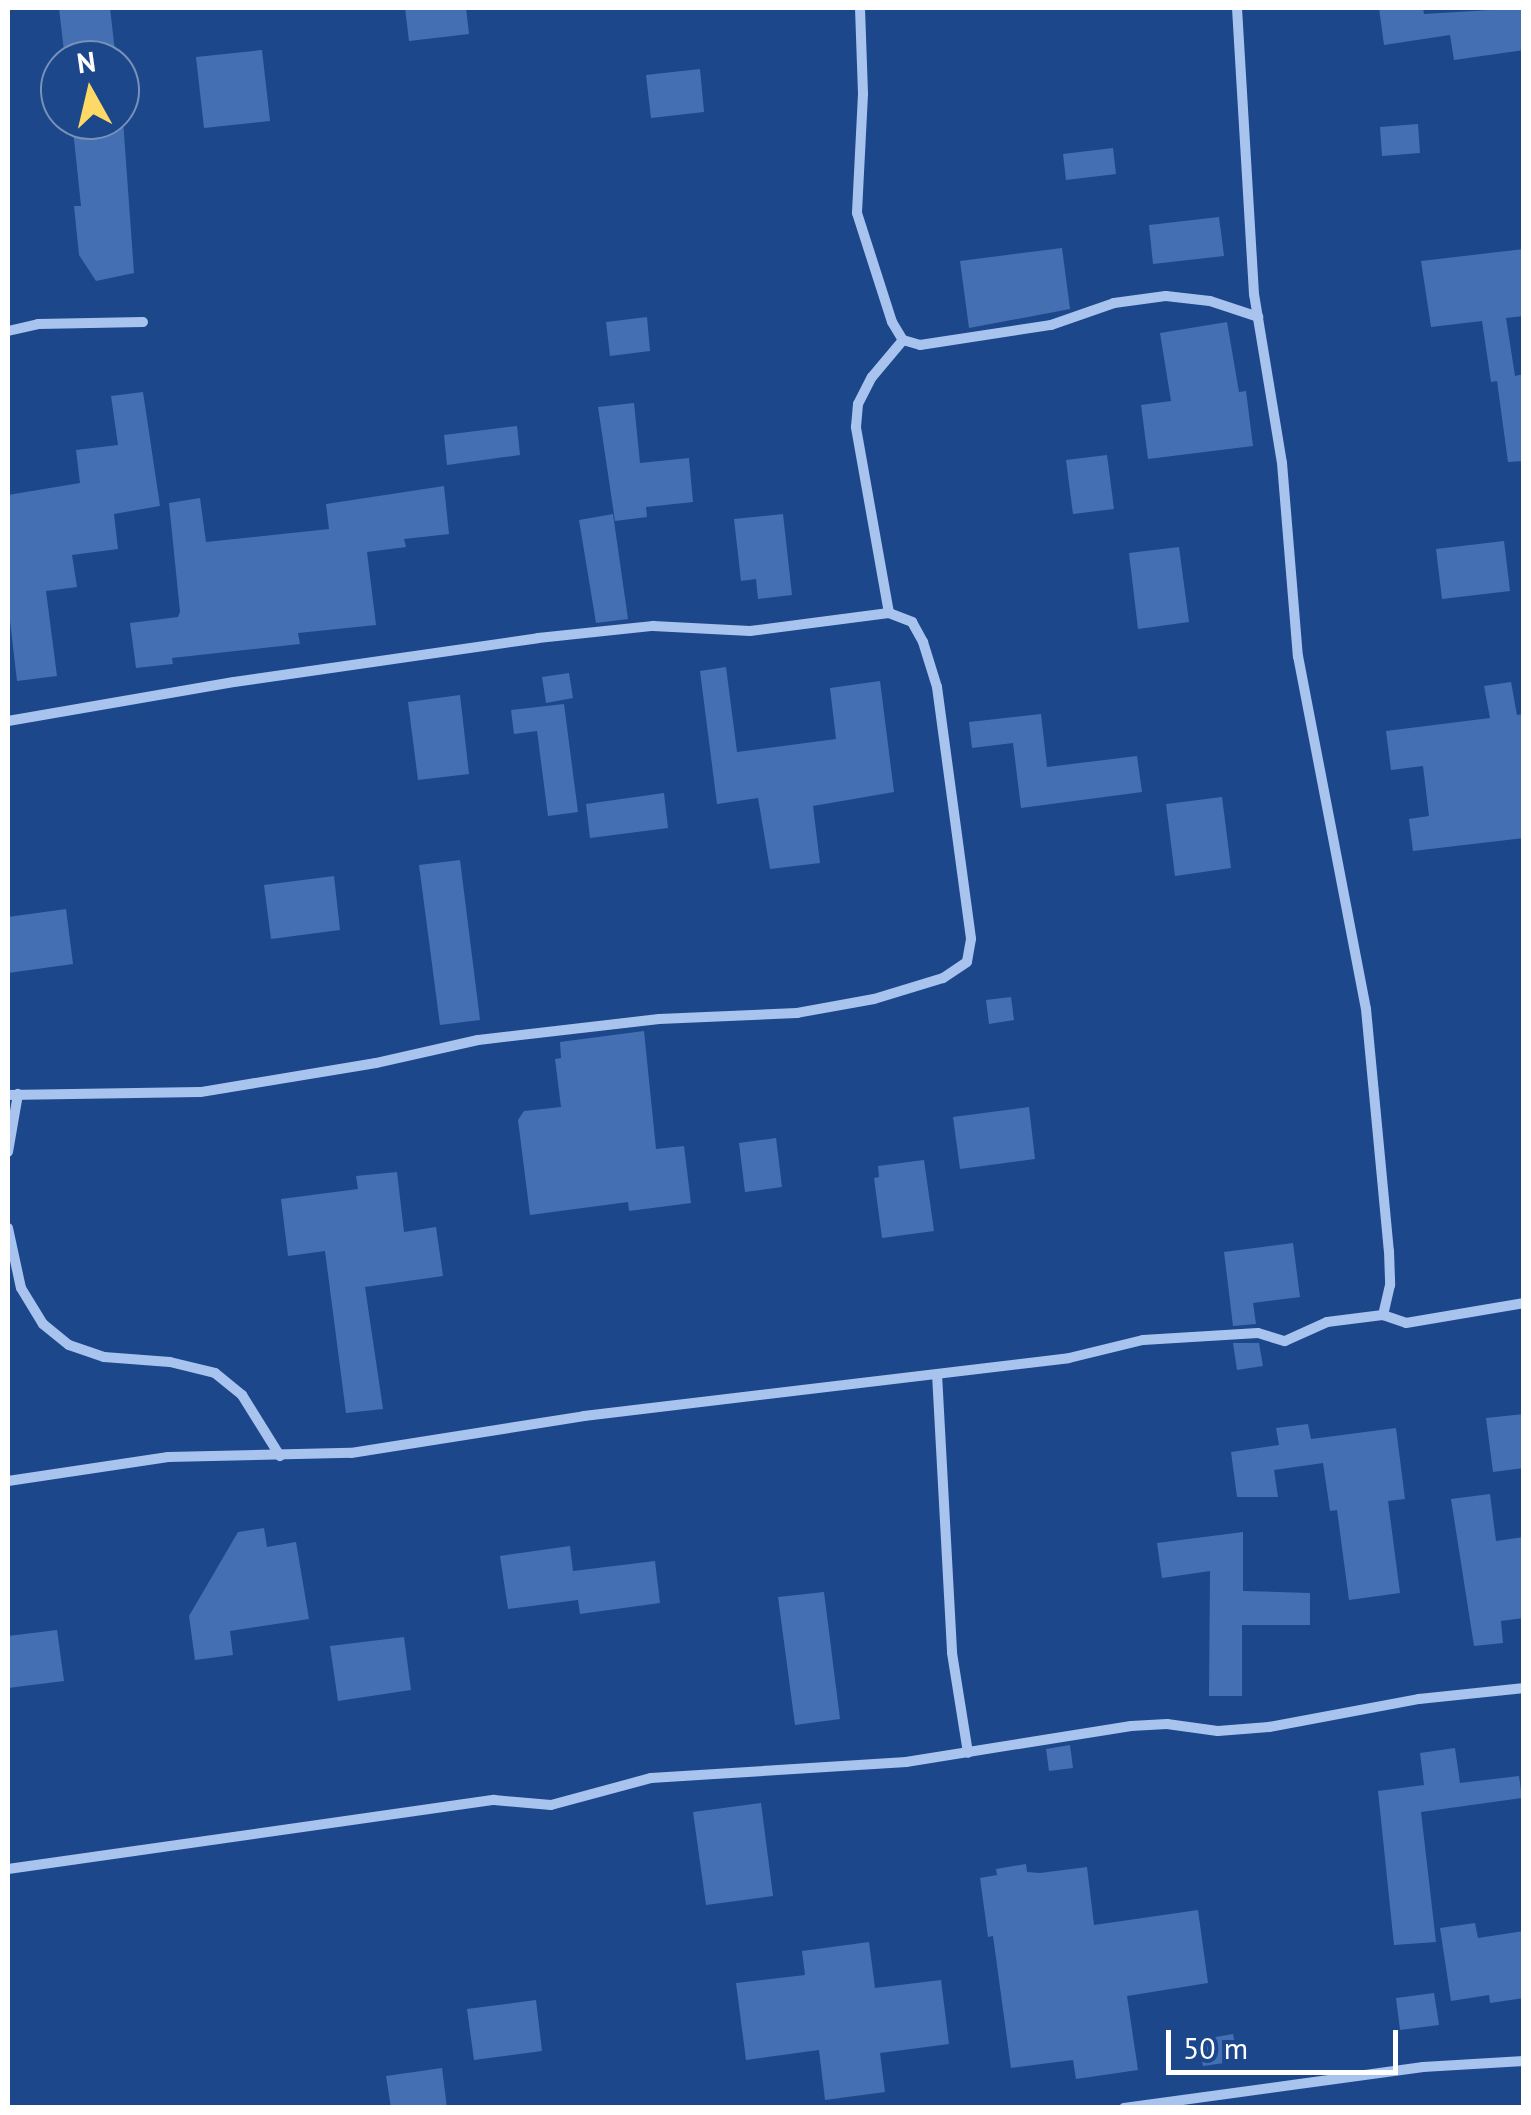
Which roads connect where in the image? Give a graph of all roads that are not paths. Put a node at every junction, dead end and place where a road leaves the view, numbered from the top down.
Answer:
1 (860, 8) edge
2 (1237, 8) edge
3 (1258, 317) junction
4 (144, 322) dead end
5 (8, 331) edge
6 (904, 340) junction
7 (888, 613) junction
8 (8, 721) edge
9 (12, 1095) edge
10 (8, 1152) edge
11 (8, 1228) edge
12 (1524, 1303) edge
13 (1383, 1315) junction
14 (938, 1374) junction
15 (280, 1456) junction
16 (8, 1482) edge
17 (1524, 1688) edge
18 (968, 1752) junction
19 (8, 1869) edge
20 (1524, 2061) edge
21 (1124, 2108) edge

1 - 6 street
2 - 3 street
3 - 6 street
3 - 13 street
4 - 5 street
6 - 7 street
7 - 8 street
7 - 9 street
9 - 10 street
11 - 15 street
12 - 13 street
13 - 14 street
14 - 15 street
14 - 18 street
15 - 16 street
17 - 18 street
18 - 19 street
20 - 21 street

